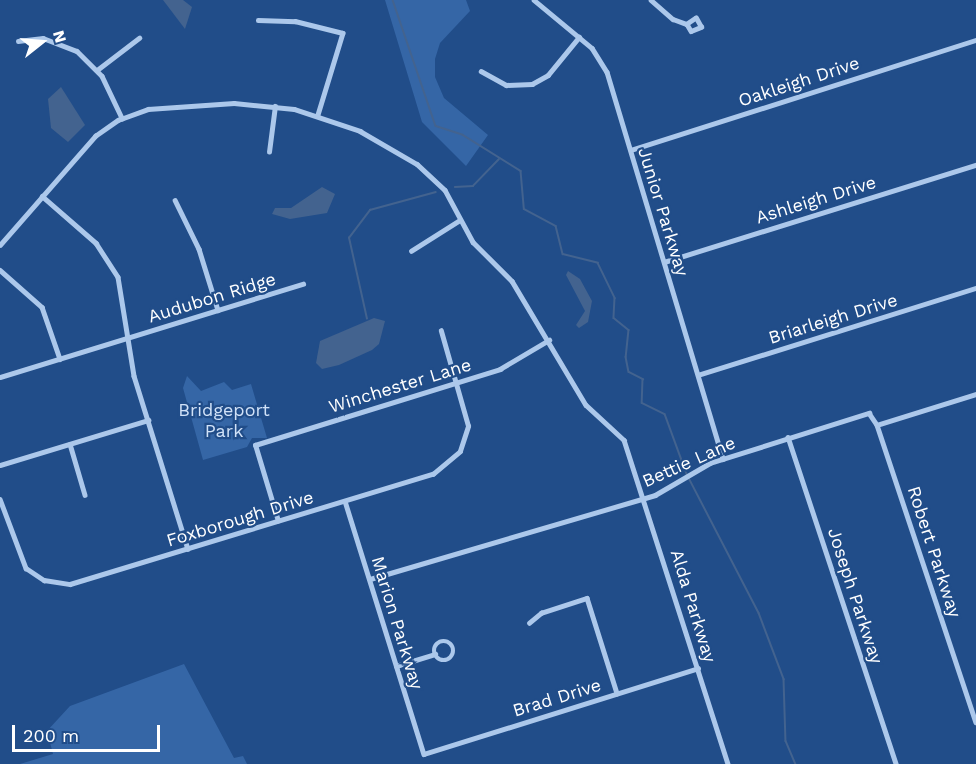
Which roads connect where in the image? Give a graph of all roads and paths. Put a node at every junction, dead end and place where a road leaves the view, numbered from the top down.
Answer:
1 (534, 0) edge
2 (651, 0) edge
3 (661, 0) edge
4 (656, 5) junction
5 (258, 21) dead end
6 (687, 24) dead end
7 (579, 37) junction
8 (139, 38) dead end
9 (976, 40) edge
10 (18, 41) dead end
11 (97, 70) junction
12 (481, 70) dead end
13 (275, 106) junction
14 (318, 115) junction
15 (122, 118) junction
16 (631, 150) junction
17 (269, 152) dead end
18 (976, 165) edge
19 (42, 196) junction
20 (175, 200) dead end
21 (460, 220) junction
22 (0, 245) edge
23 (411, 251) dead end
24 (664, 262) junction
25 (0, 270) edge
26 (303, 284) dead end
27 (976, 288) edge
28 (218, 310) junction
29 (441, 331) dead end
30 (129, 338) junction
31 (549, 340) junction
32 (60, 359) junction
33 (698, 375) junction
34 (0, 377) edge
35 (457, 383) junction
36 (976, 393) edge
37 (148, 420) junction
38 (877, 425) junction
39 (788, 437) junction
40 (70, 444) junction
41 (723, 459) junction
42 (0, 465) edge
43 (85, 495) dead end
44 (645, 497) junction
45 (0, 499) edge
46 (345, 501) junction
47 (278, 521) junction
48 (7, 523) junction
49 (0, 525) edge
50 (188, 549) junction
51 (370, 579) junction
52 (529, 623) dead end
53 (435, 654) junction
54 (396, 666) junction
55 (698, 668) junction
56 (617, 693) junction
57 (976, 722) edge
58 (424, 754) joint
59 (728, 764) edge
60 (896, 764) edge

1 - 7 street, Junior Parkway
2 - 4 street
3 - 4 street
4 - 6 street
5 - 14 street
7 - 12 street
7 - 16 street, Junior Parkway
8 - 11 street
9 - 16 street, Oakleigh Drive
10 - 11 street
11 - 15 street
13 - 14 street, Alda Parkway
13 - 15 street, Alda Parkway
13 - 17 street
14 - 21 street, Alda Parkway
15 - 19 street, Alda Parkway
16 - 24 street, Junior Parkway
18 - 24 street, Ashleigh Drive
19 - 22 street, Alda Parkway
19 - 30 street
20 - 28 street
21 - 23 street
21 - 31 street, Alda Parkway
24 - 33 street, Junior Parkway
25 - 32 street
26 - 28 street, Audubon Ridge
27 - 33 street, Briarleigh Drive
28 - 30 street, Audubon Ridge
29 - 35 street, Foxborough Drive
30 - 32 street, Audubon Ridge
30 - 37 street
31 - 35 street, Winchester Lane
31 - 44 street, Alda Parkway
32 - 34 street, Audubon Ridge
33 - 41 street, Junior Parkway
35 - 46 street, Foxborough Drive
35 - 47 street, Winchester Lane
36 - 38 street
37 - 40 street
37 - 50 street
38 - 39 street, Bettie Lane
38 - 57 street, Robert Parkway
39 - 41 street, Bettie Lane
39 - 60 street, Joseph Parkway
40 - 42 street
40 - 43 street
41 - 44 street, Bettie Lane
44 - 51 street, Bettie Lane
44 - 55 street, Alda Parkway
45 - 48 street, Foxborough Drive
46 - 47 street, Foxborough Drive
46 - 51 street, Marion Parkway
47 - 50 street, Foxborough Drive
48 - 49 street
48 - 50 street, Foxborough Drive
51 - 54 street, Marion Parkway
52 - 56 street
53 - 53 street
53 - 54 street
54 - 58 street, Marion Parkway
55 - 56 street, Brad Drive
55 - 59 street, Alda Parkway
56 - 58 street, Brad Drive

